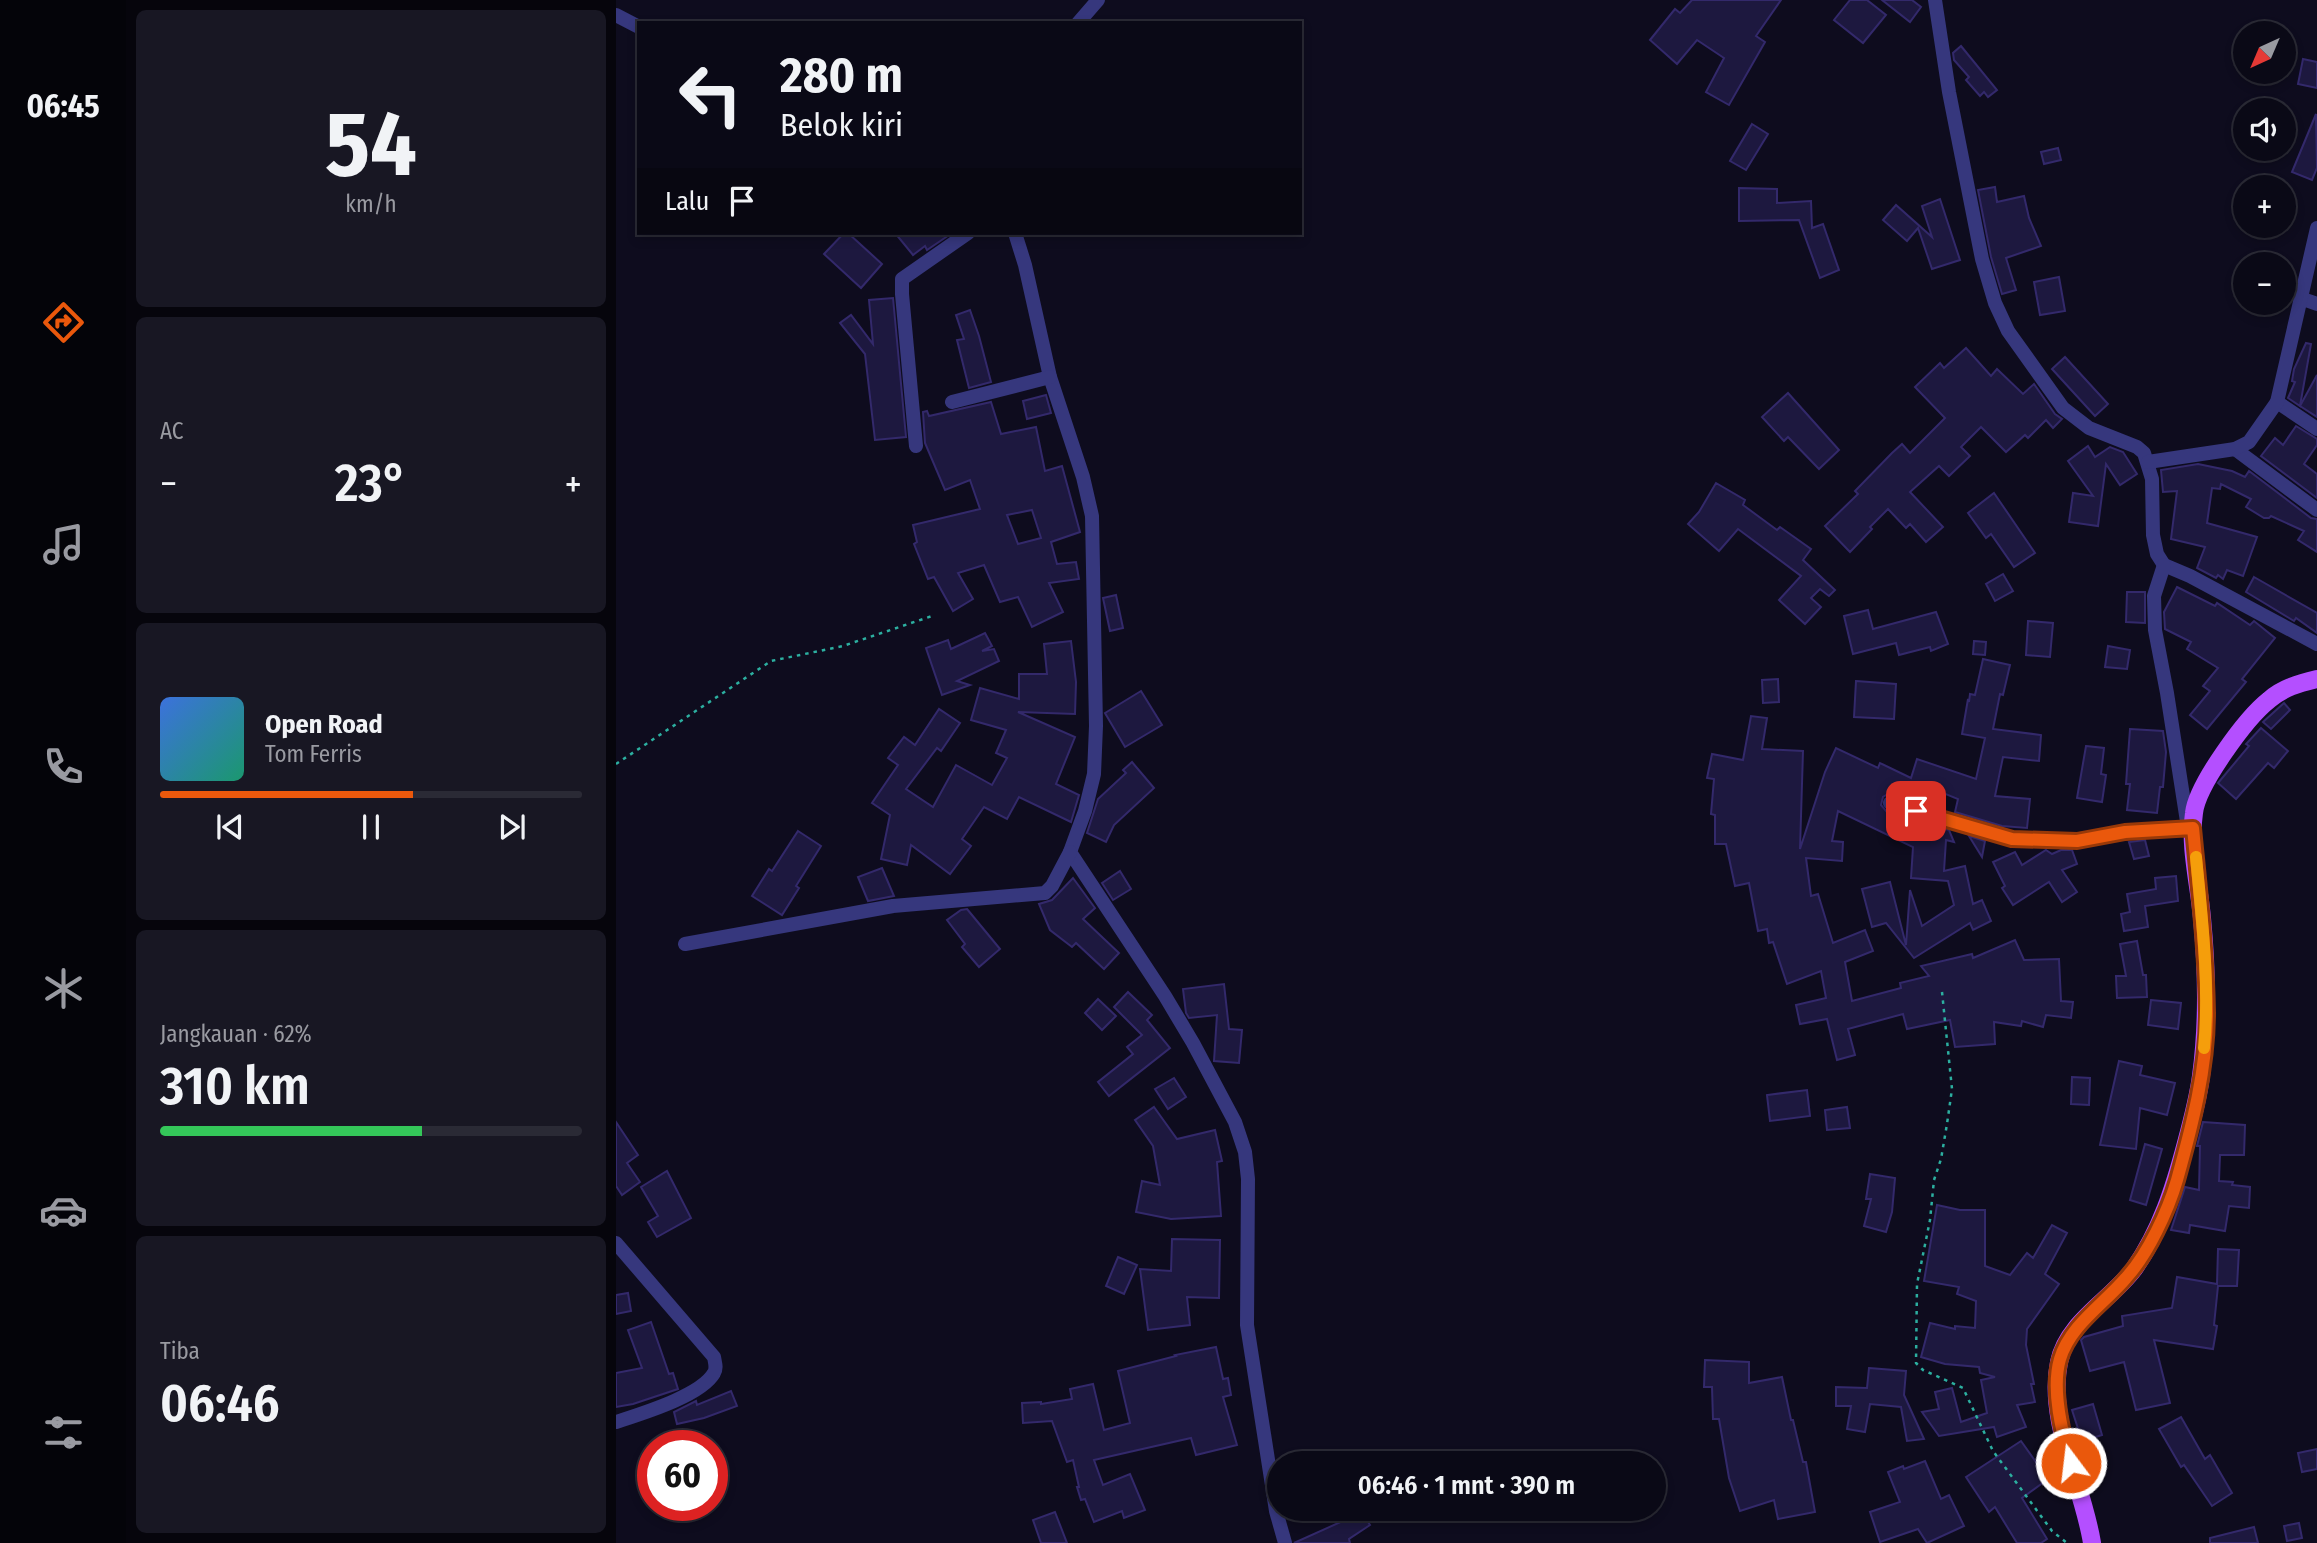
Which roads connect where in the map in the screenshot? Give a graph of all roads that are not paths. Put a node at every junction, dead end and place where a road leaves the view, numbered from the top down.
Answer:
1 (1098, 0) edge
2 (1936, 0) edge
3 (616, 15) edge
4 (1080, 21) edge
5 (637, 25) edge
6 (2317, 228) edge
7 (965, 235) edge
8 (1017, 235) edge
9 (2300, 298) junction
10 (2317, 304) edge
11 (1051, 377) junction
12 (952, 402) dead end
13 (2277, 402) junction
14 (2317, 429) edge
15 (916, 446) dead end
16 (2235, 449) junction
17 (2148, 462) junction
18 (2317, 510) edge
19 (2164, 565) junction
20 (2317, 644) edge
21 (2317, 680) edge
22 (1890, 803) dead end
23 (2191, 829) junction
24 (1070, 852) junction
25 (685, 944) dead end
26 (616, 1243) edge
27 (616, 1422) edge
28 (1285, 1543) edge
29 (2092, 1543) edge

1 - 4 street
2 - 17 street
3 - 5 street
6 - 9 street
7 - 15 street
8 - 11 street
9 - 10 street
9 - 13 street
11 - 12 street
11 - 24 street
13 - 14 street
13 - 16 street
16 - 17 street
16 - 18 street
17 - 19 street
19 - 20 street
19 - 23 street
21 - 23 main road
22 - 23 street
23 - 29 main road
24 - 25 street
24 - 28 street
26 - 27 street

